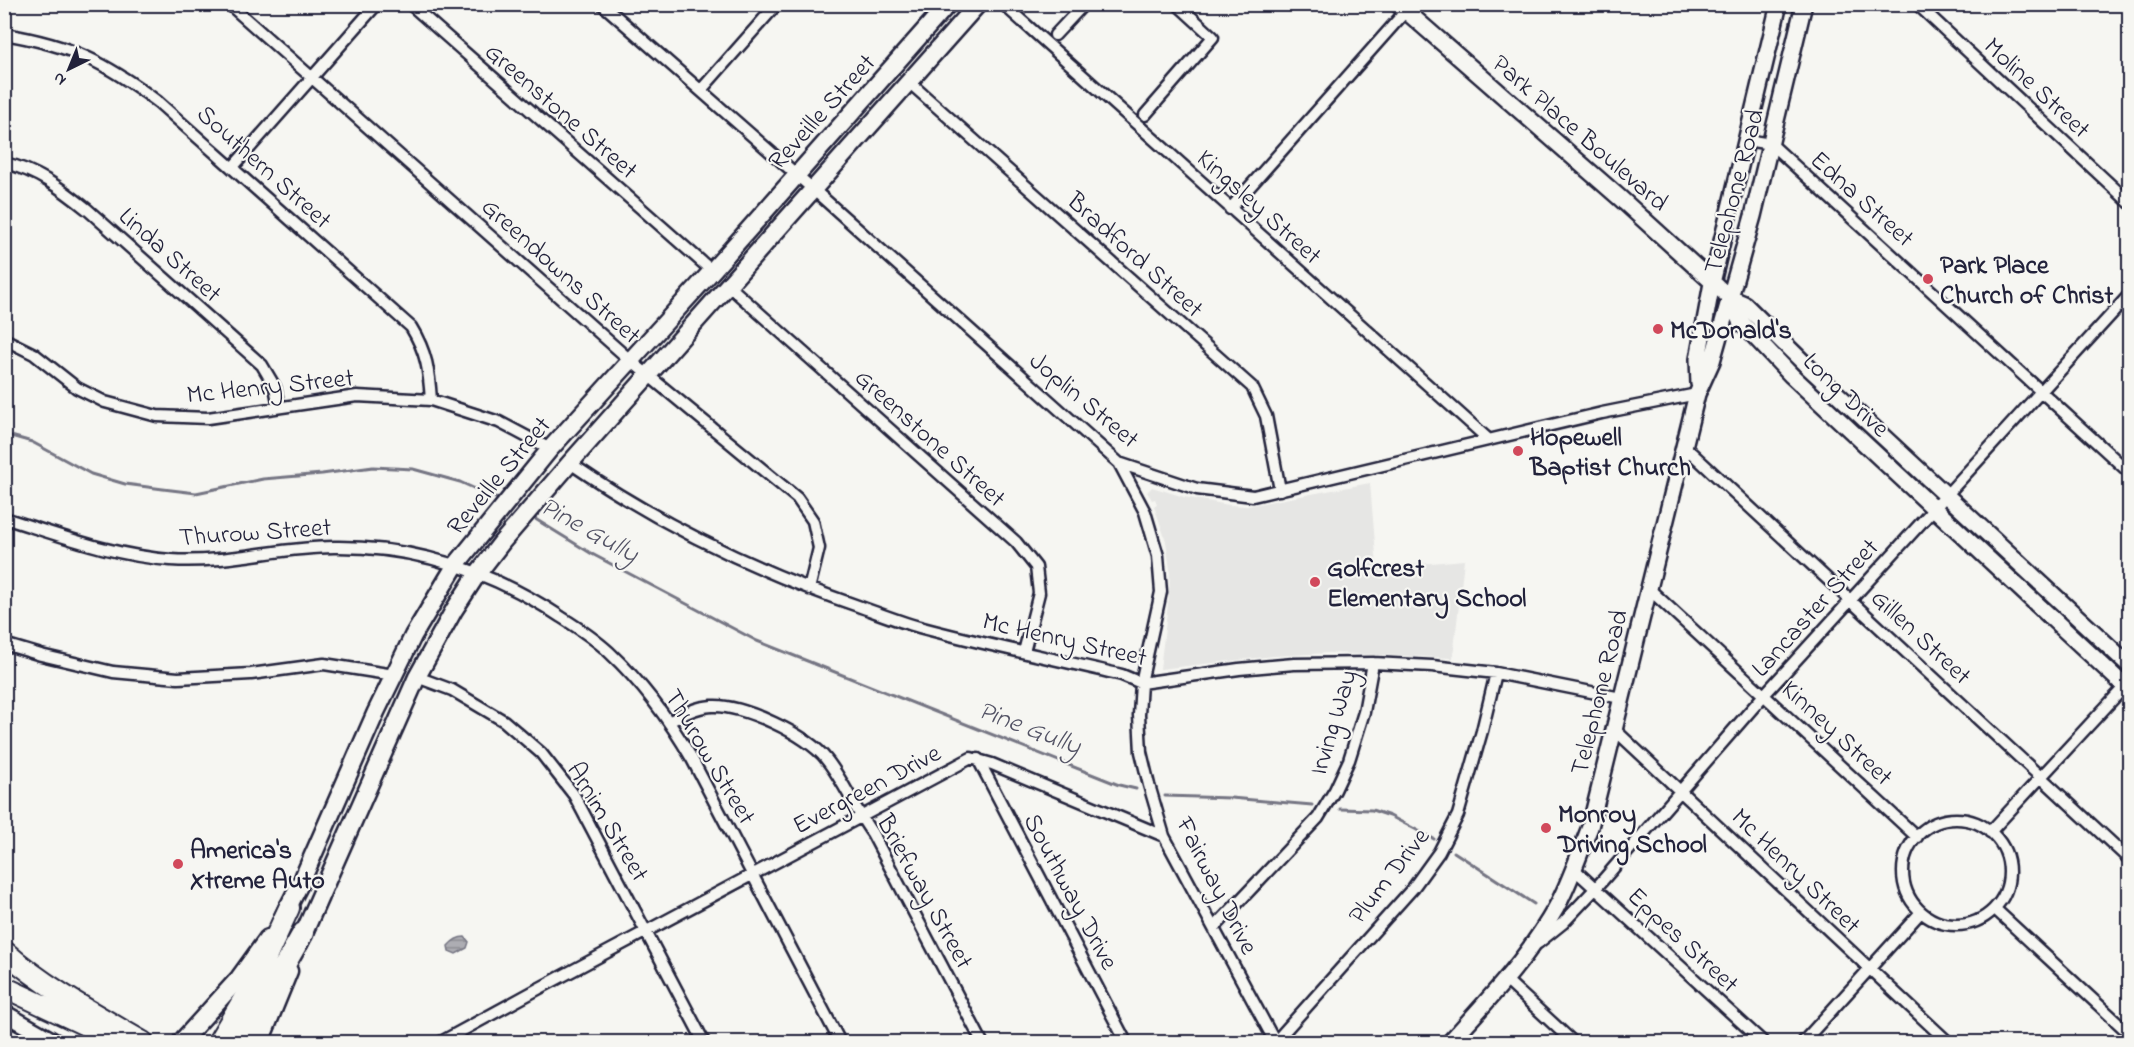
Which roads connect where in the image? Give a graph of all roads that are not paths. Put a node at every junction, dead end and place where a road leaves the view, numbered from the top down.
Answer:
1 (229, 4) edge
2 (377, 4) edge
3 (410, 4) edge
4 (602, 4) edge
5 (777, 4) edge
6 (948, 4) edge
7 (978, 4) edge
8 (1003, 4) edge
9 (1084, 4) edge
10 (1177, 4) edge
11 (1779, 4) edge
12 (1804, 4) edge
13 (1917, 4) edge
14 (1405, 7) edge
15 (4, 34) edge
16 (1055, 35) dead end
17 (1772, 36) junction
18 (1796, 41) junction
19 (313, 78) junction
20 (910, 83) junction
21 (700, 90) junction
22 (1145, 115) dead end
23 (1746, 140) junction
24 (1771, 144) junction
25 (4, 163) edge
26 (232, 168) junction
27 (798, 176) junction
28 (814, 190) junction
29 (2130, 203) edge
30 (1230, 209) junction
31 (712, 272) junction
32 (1712, 283) junction
33 (729, 286) junction
34 (2130, 294) edge
35 (1730, 298) junction
36 (4, 339) edge
37 (631, 361) junction
38 (649, 376) junction
39 (1698, 390) junction
40 (2041, 390) junction
41 (1842, 399) junction
42 (431, 400) junction
43 (279, 408) junction
44 (1829, 412) junction
45 (1488, 439) junction
46 (1684, 446) junction
47 (550, 449) junction
48 (570, 463) junction
49 (1119, 464) junction
50 (2130, 473) edge
51 (1280, 490) junction
52 (1946, 495) junction
53 (1934, 508) junction
54 (4, 518) edge
55 (455, 566) junction
56 (478, 573) junction
57 (2042, 584) junction
58 (1648, 588) junction
59 (809, 589) junction
60 (2029, 598) junction
61 (1852, 601) junction
62 (4, 644) edge
63 (1024, 652) junction
64 (1373, 663) junction
65 (2130, 666) edge
66 (1496, 673) junction
67 (394, 675) junction
68 (417, 677) junction
69 (1141, 683) junction
70 (2128, 686) edge
71 (1764, 695) junction
72 (1621, 698) junction
73 (669, 722) junction
74 (1615, 730) junction
75 (978, 759) junction
76 (2041, 777) junction
77 (345, 785) junction
78 (368, 789) junction
79 (1680, 790) junction
80 (859, 816) junction
81 (1990, 832) junction
82 (1164, 836) junction
83 (1917, 837) junction
84 (2130, 860) edge
85 (1574, 869) junction
86 (753, 875) junction
87 (1596, 888) junction
88 (289, 908) junction
89 (1995, 909) junction
90 (1921, 912) junction
91 (1214, 928) junction
92 (646, 931) junction
93 (303, 933) junction
94 (1530, 948) junction
95 (4, 951) edge
96 (1868, 970) junction
97 (1506, 980) junction
98 (4, 987) edge
99 (4, 1013) edge
100 (2130, 1034) edge
101 (4, 1037) edge
102 (13, 1042) edge
103 (55, 1042) edge
104 (121, 1042) edge
105 (143, 1042) edge
106 (182, 1042) edge
107 (218, 1042) edge
108 (241, 1042) edge
109 (260, 1042) edge
110 (441, 1042) edge
111 (704, 1042) edge
112 (840, 1042) edge
113 (981, 1042) edge
114 (1126, 1042) edge
115 (1275, 1042) edge
116 (1450, 1042) edge
117 (1573, 1042) edge
118 (1763, 1042) edge
119 (1803, 1042) edge
120 (1948, 1042) edge

1 - 19 street, Greendowns Street
2 - 19 street
3 - 31 street, Greenstone Street
4 - 21 street, Joplin Street
5 - 21 street
6 - 27 main road, Reveille Street
7 - 20 main road, Reveille Street
8 - 30 street, Kingsley Street
9 - 16 street
10 - 22 street
11 - 17 main road, Telephone Road
12 - 18 main road, Telephone Road
13 - 29 street, Moline Street
14 - 30 street
14 - 32 main road, Park Place Boulevard
15 - 26 street, Southern Street
17 - 18 main road
17 - 23 main road, Telephone Road
18 - 24 main road, Telephone Road
19 - 26 street
19 - 37 street, Greendowns Street
20 - 28 main road, Reveille Street
20 - 51 street, Bradford Street
21 - 27 street, Joplin Street
23 - 24 street
23 - 32 main road, Telephone Road
24 - 35 main road, Telephone Road
24 - 40 street, Edna Street
25 - 43 street, Linda Street
26 - 42 street, Southern Street
27 - 28 street, Joplin Street
27 - 31 main road, Reveille Street
28 - 33 main road, Reveille Street
28 - 49 street, Joplin Street
30 - 45 street, Kingsley Street
31 - 37 main road, Reveille Street
32 - 35 main road, Park Place Boulevard
32 - 39 main road, Telephone Road
33 - 38 main road, Reveille Street
33 - 63 street, Greenstone Street
34 - 40 street, Lancaster Street
35 - 39 main road, Telephone Road
35 - 41 main road, Long Drive
35 - 44 main road, Long Drive
36 - 43 street, Mc Henry Street
37 - 38 street, Greendowns Street
37 - 47 main road, Reveille Street
38 - 48 main road, Reveille Street
38 - 59 street, Greendowns Street
39 - 45 street, Joplin Street
39 - 46 main road, Telephone Road
40 - 50 street, Edna Street
40 - 52 street, Lancaster Street
41 - 44 main road
41 - 52 main road, Long Drive
42 - 43 street, Mc Henry Street
42 - 47 street, Mc Henry Street
44 - 53 main road, Long Drive
45 - 51 street, Joplin Street
46 - 58 main road, Telephone Road
46 - 61 street, Gillen Street
47 - 55 main road, Reveille Street
48 - 56 main road, Reveille Street
48 - 59 street, Mc Henry Street
49 - 51 street, Joplin Street
49 - 69 street, Fairway Drive
52 - 53 street, Lancaster Street
52 - 57 main road, Long Drive
53 - 60 main road, Long Drive
53 - 61 street, Lancaster Street
54 - 55 street, Thurow Street
55 - 56 street, Thurow Street
55 - 67 main road, Reveille Street
56 - 68 main road, Reveille Street
56 - 73 street, Thurow Street
57 - 60 main road
57 - 65 main road, Long Drive
58 - 71 street, Kinney Street
58 - 72 main road, Telephone Road
59 - 63 street, Mc Henry Street
60 - 70 main road, Long Drive
61 - 71 street, Lancaster Street
61 - 76 street, Gillen Street
62 - 67 street
63 - 69 street, Mc Henry Street
64 - 66 street, Mc Henry Street
64 - 69 street, Mc Henry Street
64 - 91 street, Irving Way
66 - 72 street, Mc Henry Street
66 - 115 street, Plum Drive
67 - 77 main road, Reveille Street
68 - 78 main road, Reveille Street
68 - 92 street, Arnim Street
69 - 82 street, Fairway Drive
70 - 76 street
71 - 79 street, Lancaster Street
71 - 83 street, Kinney Street
72 - 74 main road, Telephone Road
73 - 80 street, Briefway Street
73 - 86 street, Thurow Street
74 - 79 street, Mc Henry Street
74 - 85 main road, Telephone Road
75 - 80 street, Evergreen Drive
75 - 82 street, Evergreen Drive
75 - 114 street, Southway Drive
76 - 81 street
76 - 84 street, Gillen Street
77 - 78 main road
77 - 88 main road, Reveille Street
78 - 93 main road, Reveille Street
79 - 87 street, Lancaster Street
79 - 96 street, Mc Henry Street
80 - 86 street, Evergreen Drive
80 - 113 street, Briefway Street
81 - 83 street
81 - 89 street
82 - 91 street, Fairway Drive
83 - 90 street
85 - 87 street, Eppes Street
85 - 94 main road, Telephone Road
86 - 92 street, Evergreen Drive
86 - 112 street, Thurow Street
87 - 94 street, Lancaster Street
87 - 118 street, Eppes Street
88 - 106 main road, Reveille Street
88 - 107 highway
89 - 90 street
89 - 100 street
90 - 96 street
91 - 115 street, Fairway Drive
92 - 110 street, Evergreen Drive
92 - 111 street, Arnim Street
93 - 108 highway
93 - 109 main road, Reveille Street
94 - 97 main road, Telephone Road
95 - 105 highway
96 - 119 street
96 - 120 street, Mc Henry Street
97 - 116 main road, Telephone Road
97 - 117 street
98 - 104 highway
99 - 103 main road
101 - 102 highway

